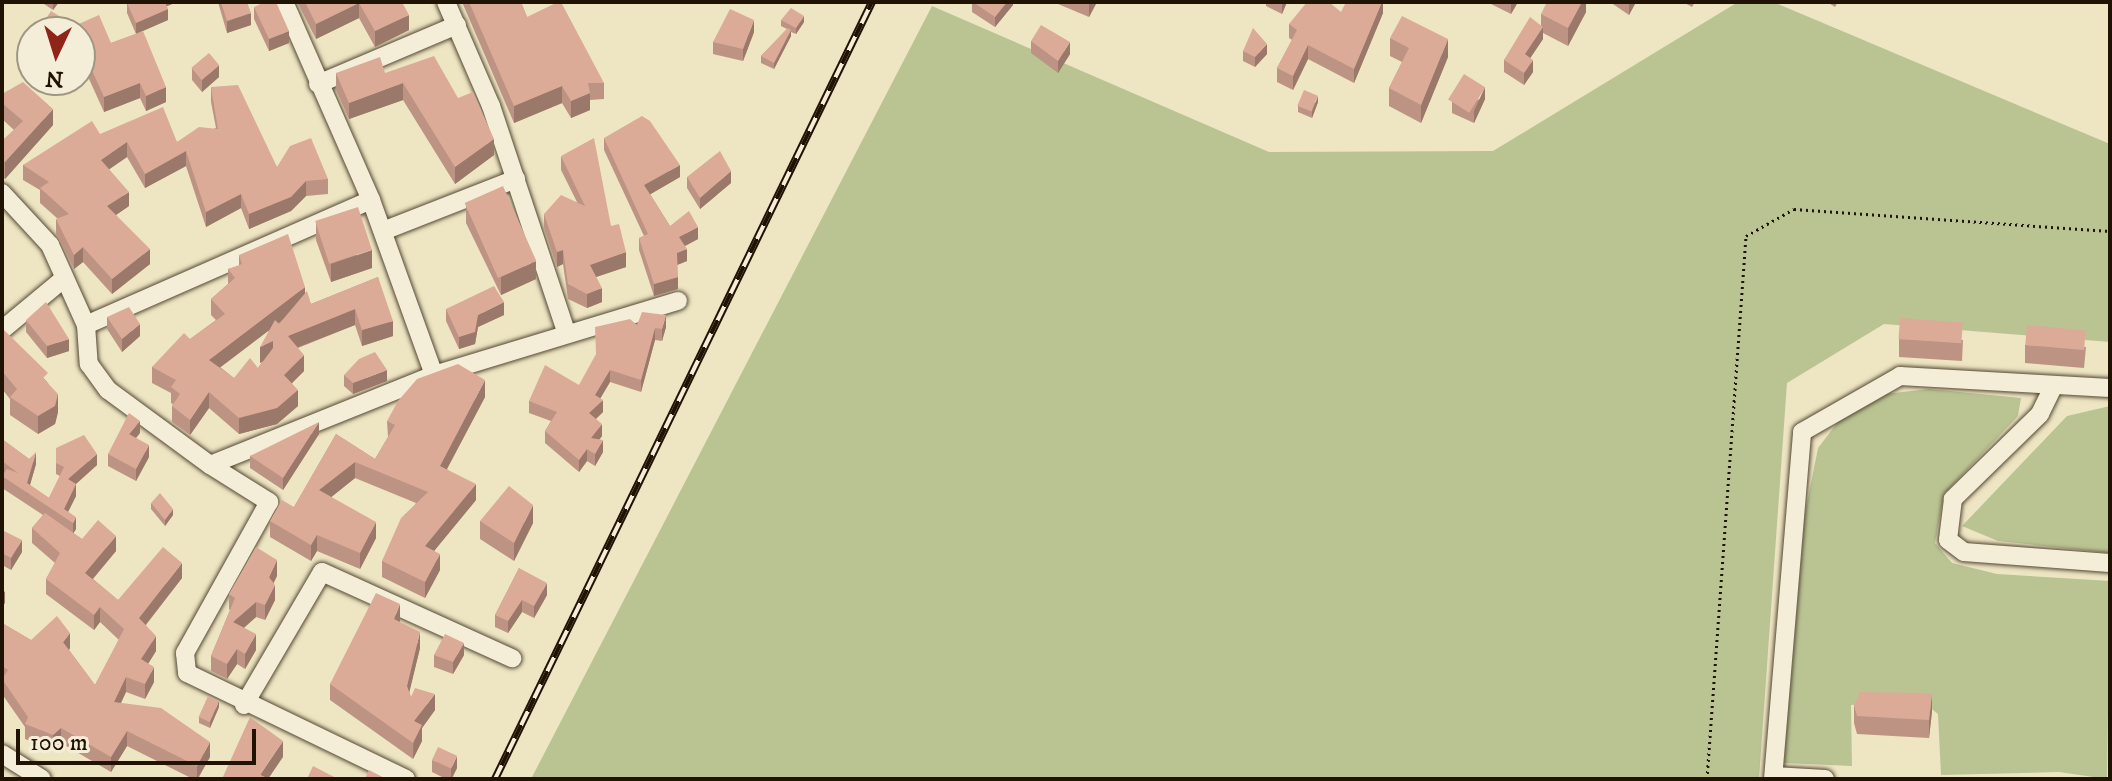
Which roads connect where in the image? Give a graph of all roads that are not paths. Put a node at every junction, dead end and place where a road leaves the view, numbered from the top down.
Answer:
1 (284, 2) edge
2 (446, 2) edge
3 (457, 25) junction
4 (318, 84) junction
5 (516, 179) junction
6 (2, 193) edge
7 (371, 200) junction
8 (383, 231) junction
9 (62, 280) junction
10 (678, 301) dead end
11 (86, 325) junction
12 (2, 330) edge
13 (567, 334) junction
14 (434, 375) junction
15 (2054, 385) junction
16 (2110, 388) edge
17 (210, 465) junction
18 (2110, 563) edge
19 (512, 658) dead end
20 (244, 705) junction
21 (2, 754) edge
22 (1774, 777) edge
23 (42, 779) edge
24 (406, 779) edge
25 (1825, 779) edge

1 - 4 street
2 - 3 street
3 - 4 street
3 - 5 street
4 - 7 street
5 - 8 street
5 - 13 street
6 - 9 street
7 - 8 street
7 - 11 street
8 - 14 street
9 - 11 street
9 - 12 street
10 - 13 street
11 - 17 street
13 - 14 street
14 - 17 street
15 - 16 street
15 - 18 street
15 - 22 street
17 - 20 street
19 - 20 street
20 - 24 street
21 - 23 street
22 - 25 street

